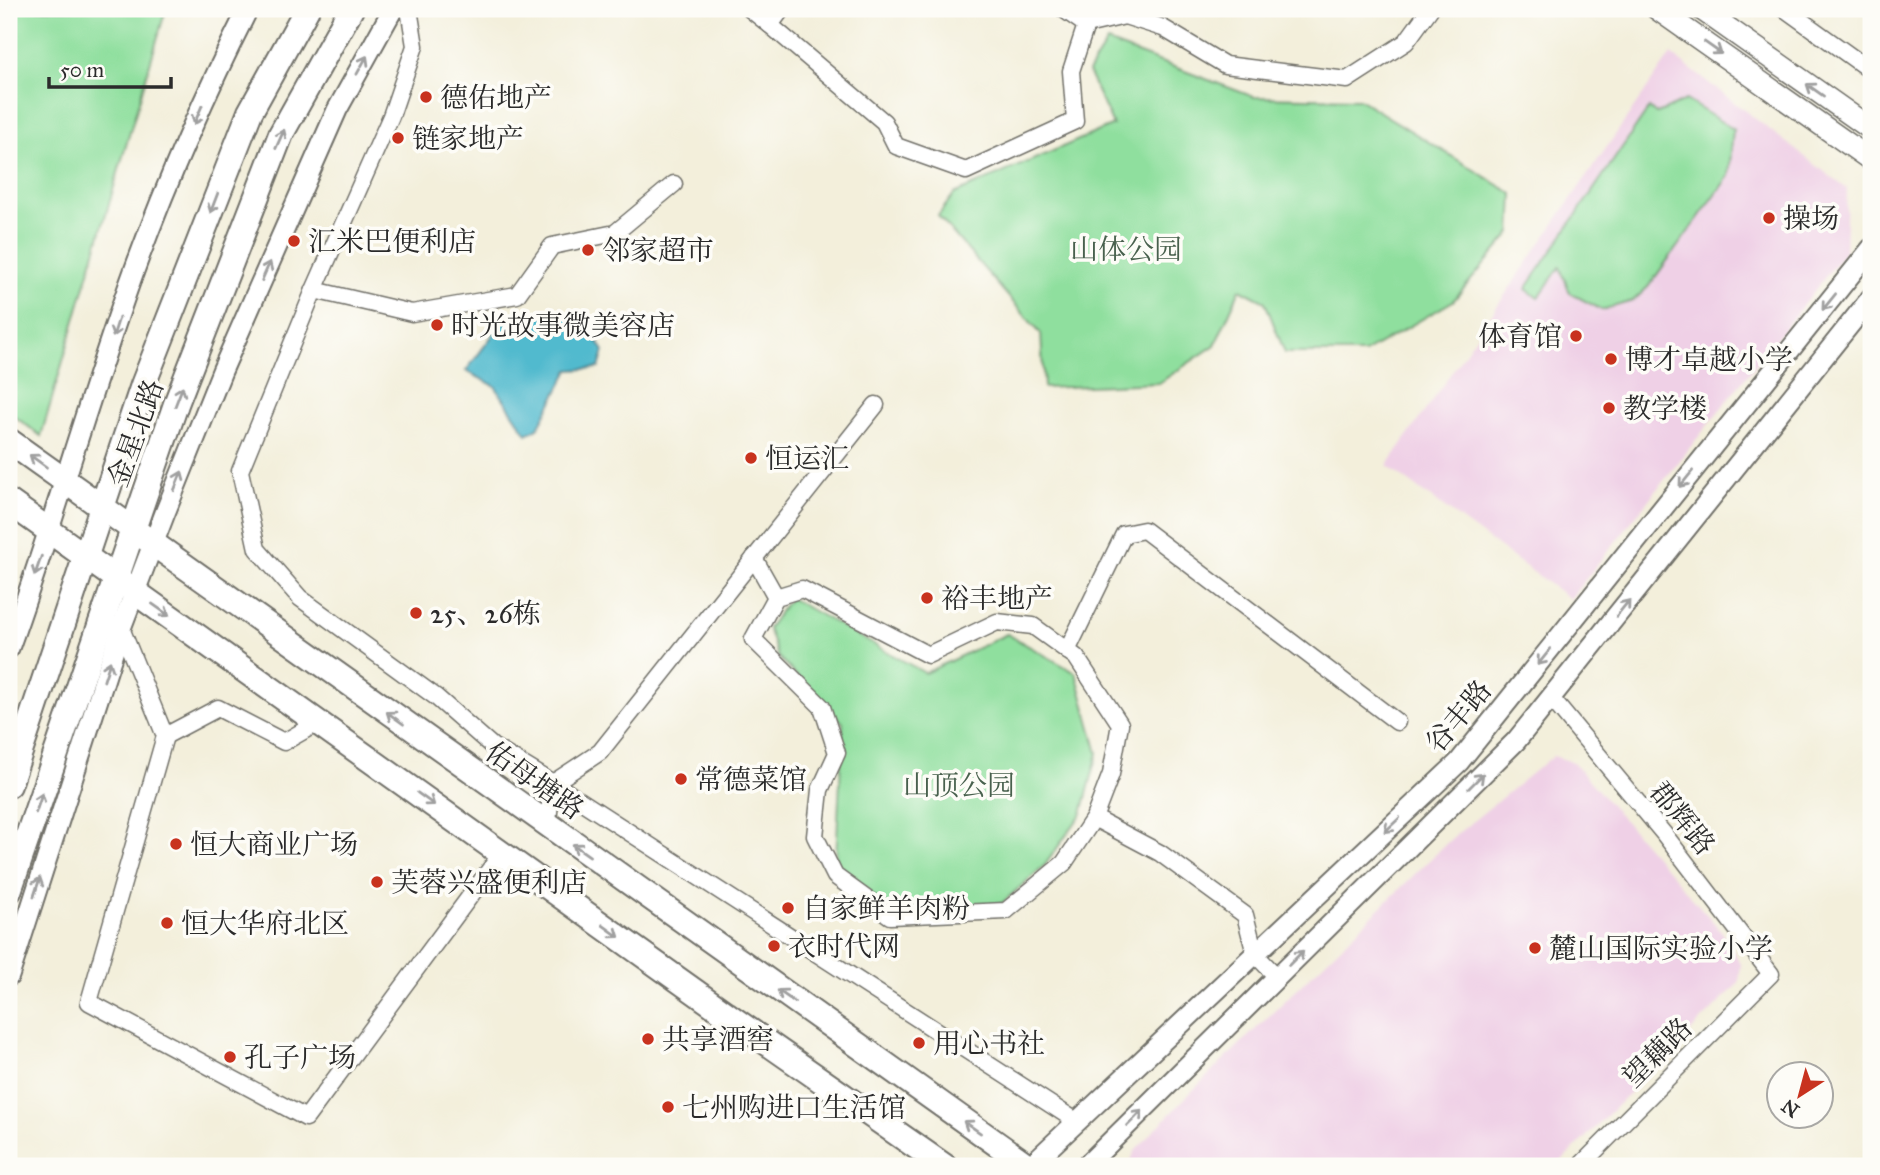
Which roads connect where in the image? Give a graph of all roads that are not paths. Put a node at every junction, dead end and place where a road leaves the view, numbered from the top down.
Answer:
1 (248, 9) edge
2 (307, 9) edge
3 (351, 9) edge
4 (393, 9) edge
5 (409, 9) edge
6 (750, 9) edge
7 (782, 9) edge
8 (1063, 9) edge
9 (1430, 9) edge
10 (1657, 9) edge
11 (1701, 9) edge
12 (1785, 9) edge
13 (771, 25) junction
14 (1086, 25) junction
15 (1871, 71) edge
16 (1871, 129) edge
17 (1871, 160) edge
18 (674, 184) dead end
19 (1871, 249) edge
20 (314, 290) junction
21 (1871, 298) edge
22 (876, 405) dead end
23 (9, 441) edge
24 (65, 481) junction
25 (9, 502) edge
26 (102, 508) junction
27 (133, 530) junction
28 (49, 531) junction
29 (153, 544) junction
30 (86, 557) junction
31 (754, 558) junction
32 (125, 585) junction
33 (776, 597) junction
34 (121, 628) junction
35 (9, 648) edge
36 (1067, 651) junction
37 (1551, 698) junction
38 (319, 722) junction
39 (1396, 722) dead end
40 (165, 736) junction
41 (553, 783) junction
42 (9, 785) edge
43 (1094, 818) junction
44 (547, 825) junction
45 (502, 853) junction
46 (9, 891) edge
47 (1255, 954) junction
48 (1771, 974) joint
49 (9, 976) edge
50 (1277, 977) junction
51 (1076, 1121) junction
52 (944, 1166) edge
53 (1029, 1166) edge
54 (1086, 1166) edge
55 (1580, 1166) edge

1 -> 24 street
2 -> 26 main road, 金星北路
27 -> 3 main road, 金星北路
29 -> 4 street
5 - 20 street
6 - 13 street
7 - 13 street
8 - 14 street
9 - 14 street
10 -> 17 main road
16 -> 11 main road
12 - 15 street
13 - 14 street
18 - 20 street
19 -> 47 street, 谷丰路
20 - 41 street
37 -> 21 street, 谷丰路
22 - 31 street
24 -> 23 main road, 佑母塘路
24 - 26 main road, 佑母塘路
24 - 28 street
25 - 28 main road
26 - 27 main road, 佑母塘路
26 - 30 main road, 金星北路
27 - 29 main road, 佑母塘路
27 - 32 main road, 金星北路
28 - 30 main road
28 -> 35 street
29 - 32 street
44 -> 29 main road, 佑母塘路
30 - 32 main road
30 - 42 main road, 金星北路
31 - 33 street
31 - 41 street
32 - 34 street
32 -> 38 main road
46 -> 32 main road, 金星北路
33 - 36 street
33 - 43 street
34 - 40 street
49 -> 34 street
36 - 39 street
36 - 43 street
37 - 48 street, 郡辉路
50 -> 37 street, 谷丰路
38 - 40 street
38 -> 45 main road
40 - 45 street
41 - 44 street
41 - 51 street
43 - 47 street
53 -> 44 main road, 佑母塘路
45 -> 52 main road
47 - 50 street
47 - 51 street, 谷丰路
48 - 55 street, 望藕路
54 -> 50 street, 谷丰路
51 - 53 street, 谷丰路

